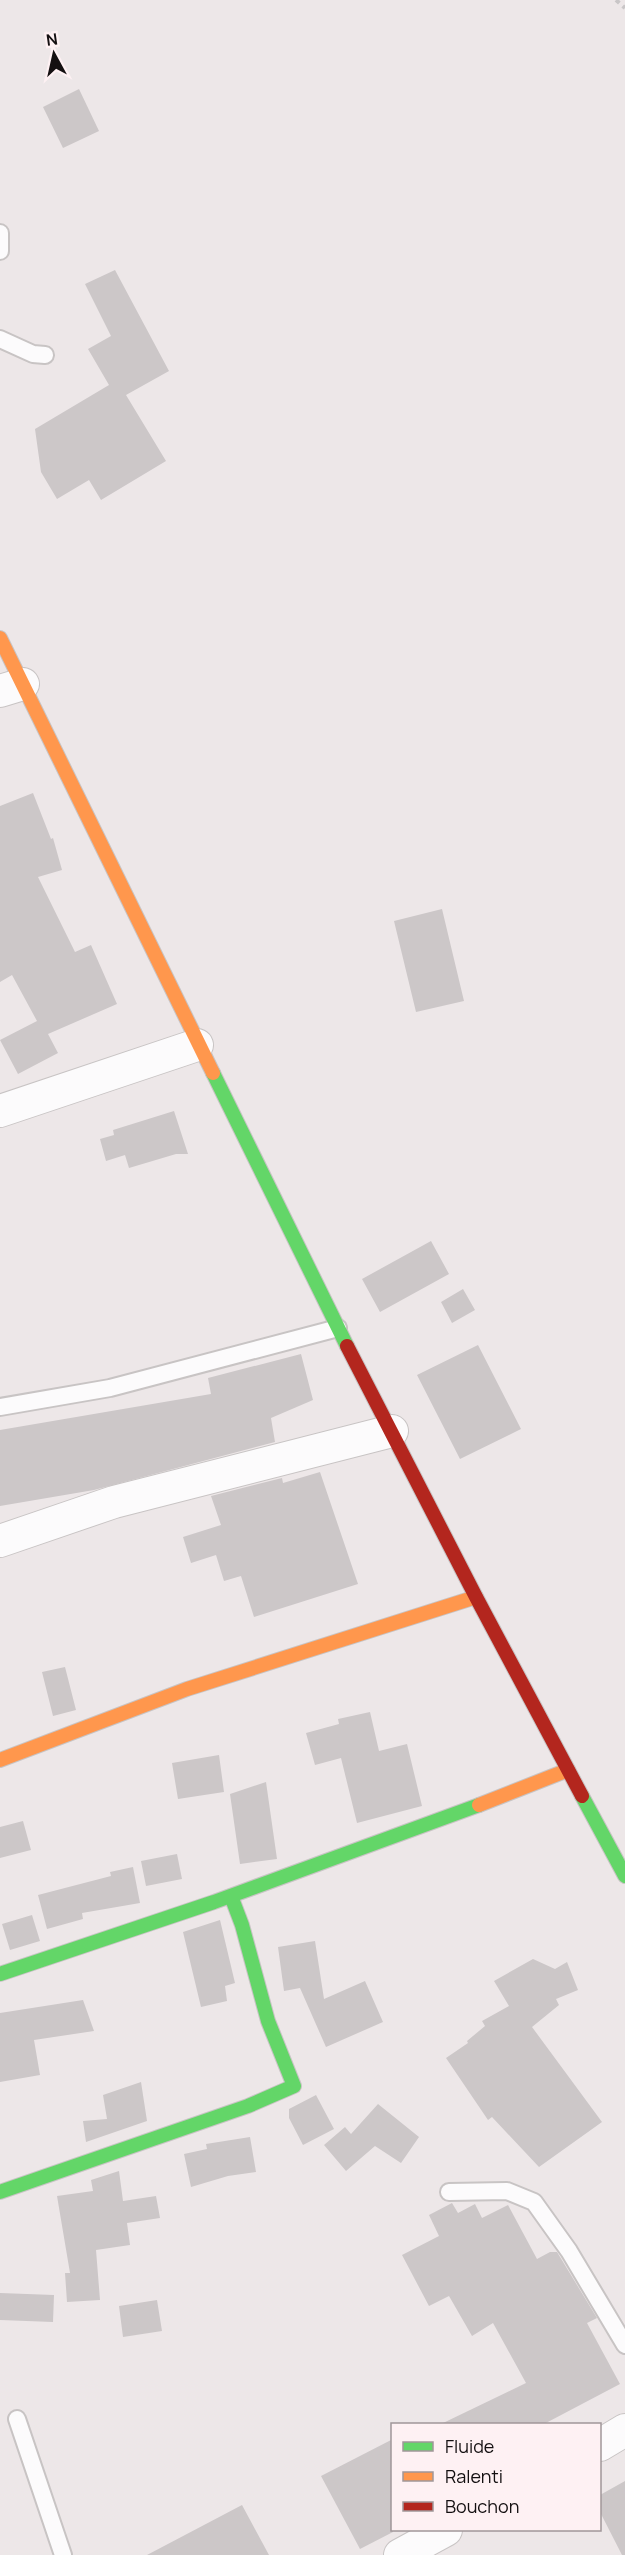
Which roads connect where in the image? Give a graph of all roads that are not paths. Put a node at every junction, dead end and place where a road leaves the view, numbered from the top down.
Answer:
1 (0, 233) edge
2 (0, 251) edge
3 (0, 339) edge
4 (45, 355) dead end
5 (0, 638) edge
6 (11, 687) edge
7 (197, 1045) junction
8 (0, 1111) edge
9 (338, 1328) junction
10 (0, 1407) edge
11 (392, 1431) junction
12 (0, 1541) edge
13 (476, 1597) junction
14 (0, 1760) edge
15 (568, 1770) junction
16 (625, 1876) edge
17 (231, 1896) junction
18 (0, 1974) edge
19 (0, 2192) edge
20 (449, 2192) dead end
21 (625, 2345) edge
22 (18, 2419) dead end
23 (625, 2430) edge
24 (601, 2444) edge
25 (442, 2531) edge
26 (63, 2555) edge
27 (400, 2555) edge

1 - 2 lane
3 - 4 lane
5 - 6 street
6 - 7 street
7 - 8 street
7 - 9 street
9 - 10 lane
9 - 11 street
11 - 12 street
11 - 13 street
13 - 14 street
13 - 15 street
15 - 16 street
15 - 17 street
17 - 18 street
17 - 19 street
20 - 21 lane
22 - 26 lane
23 - 24 street
25 - 27 street

